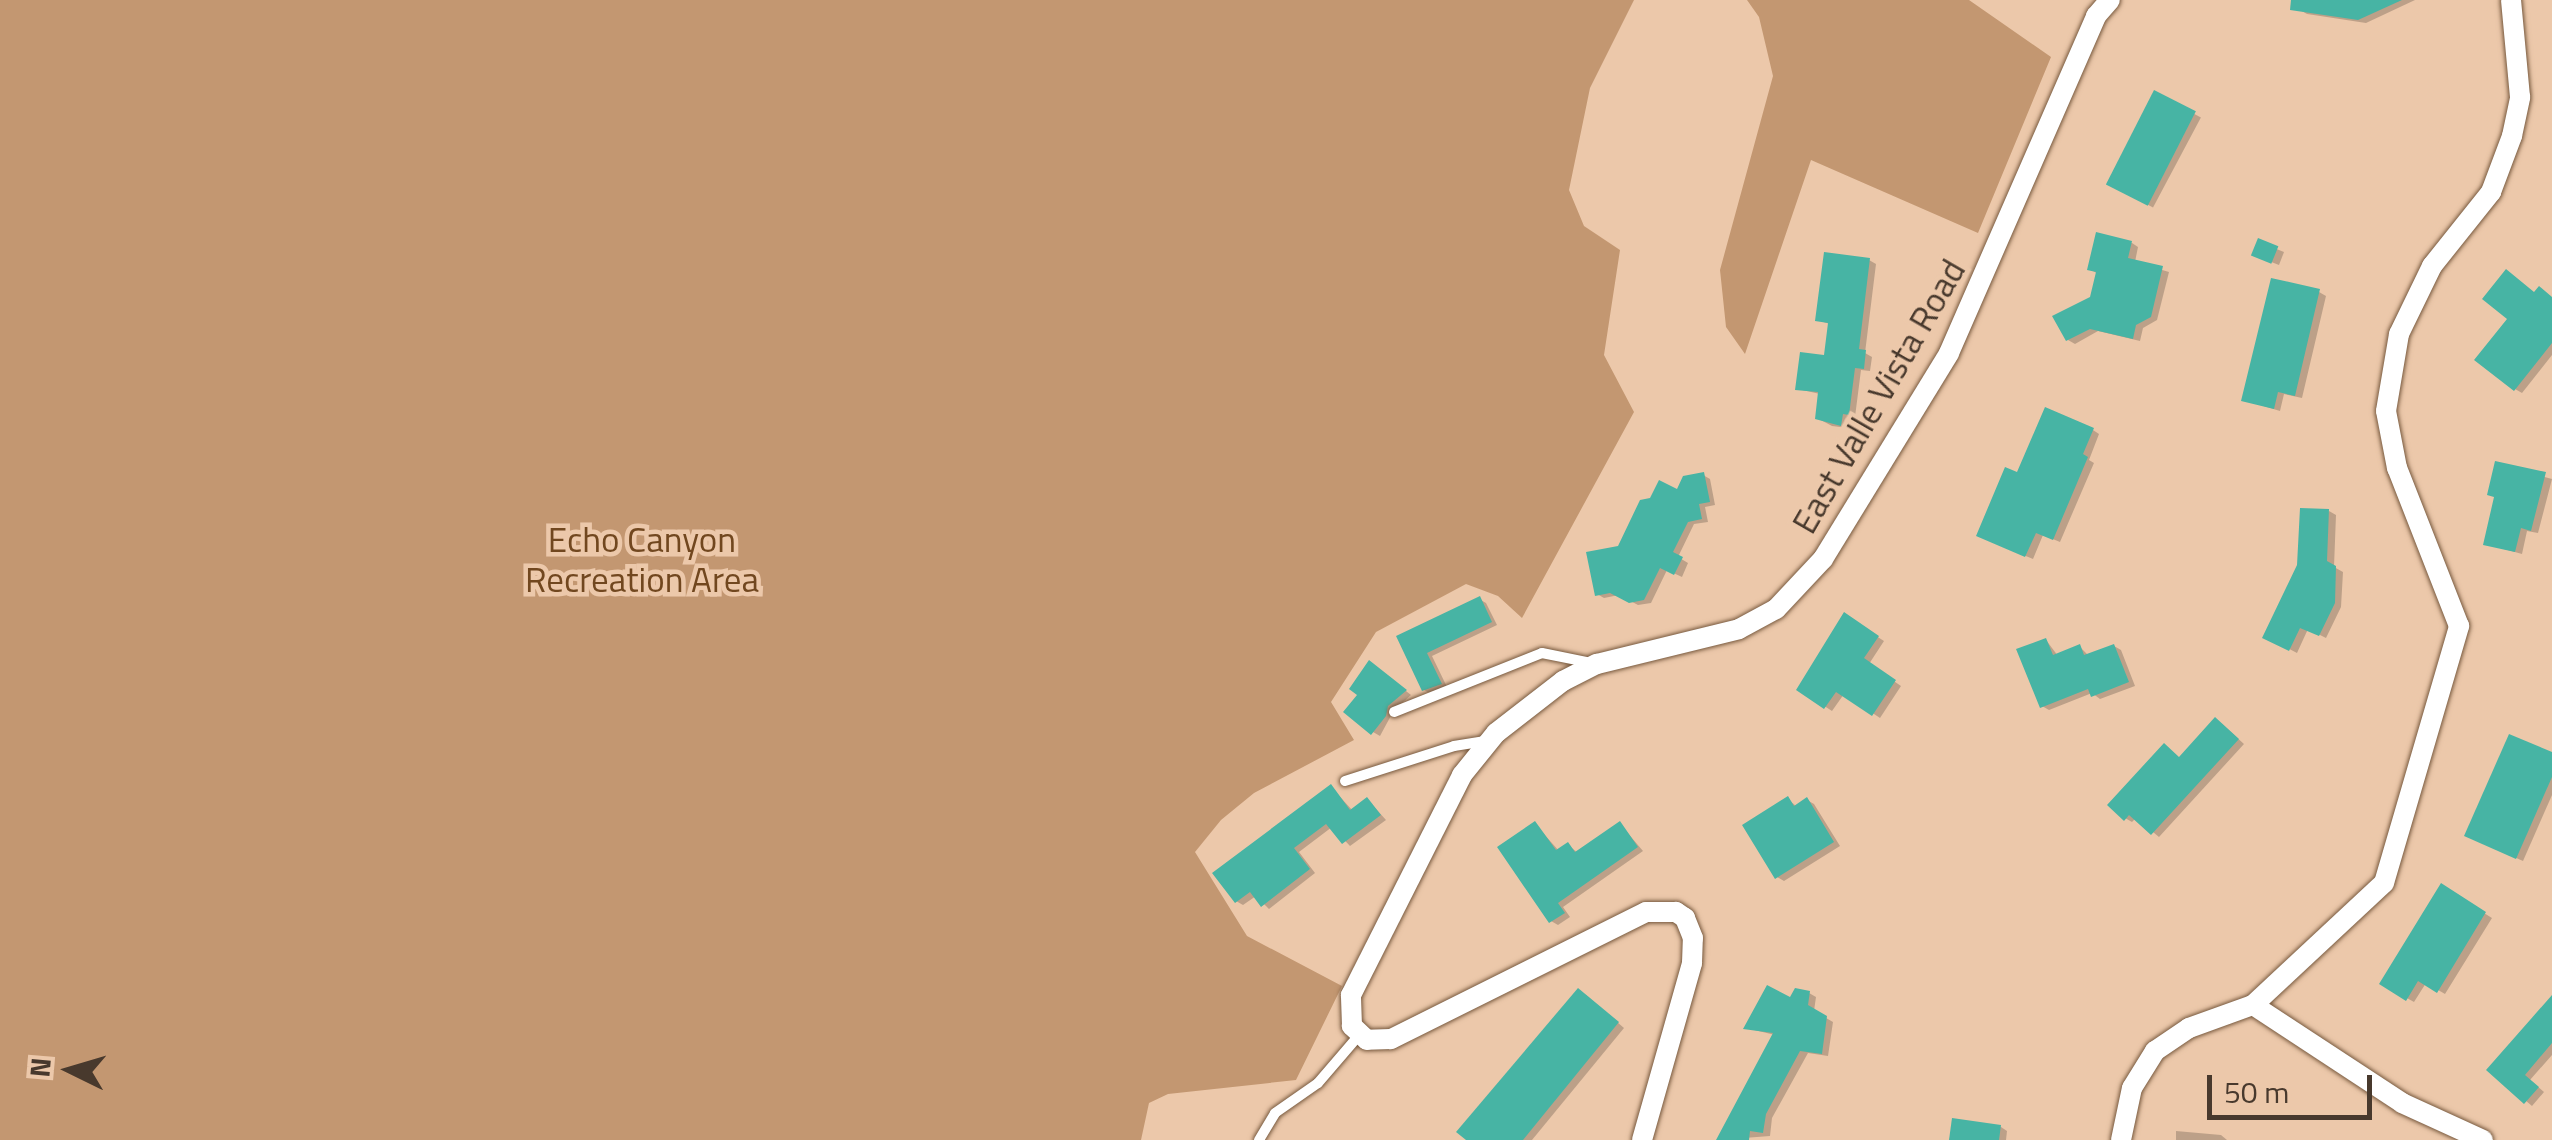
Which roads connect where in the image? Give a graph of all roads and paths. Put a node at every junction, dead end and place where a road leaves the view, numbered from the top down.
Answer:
1 (2110, 0) edge
2 (2511, 0) edge
3 (1597, 664) junction
4 (1394, 712) dead end
5 (1490, 740) junction
6 (1345, 781) dead end
7 (2254, 1006) junction
8 (1361, 1034) junction
9 (1258, 1140) edge
10 (1642, 1140) edge
11 (2121, 1140) edge
12 (2483, 1140) edge

1 - 3 street, East Valle Vista Road
2 - 7 street
3 - 4 lane
3 - 5 street, East Valle Vista Road
5 - 6 lane
5 - 8 street, East Valle Vista Road
7 - 11 street
7 - 12 street
8 - 9 lane
8 - 10 street

